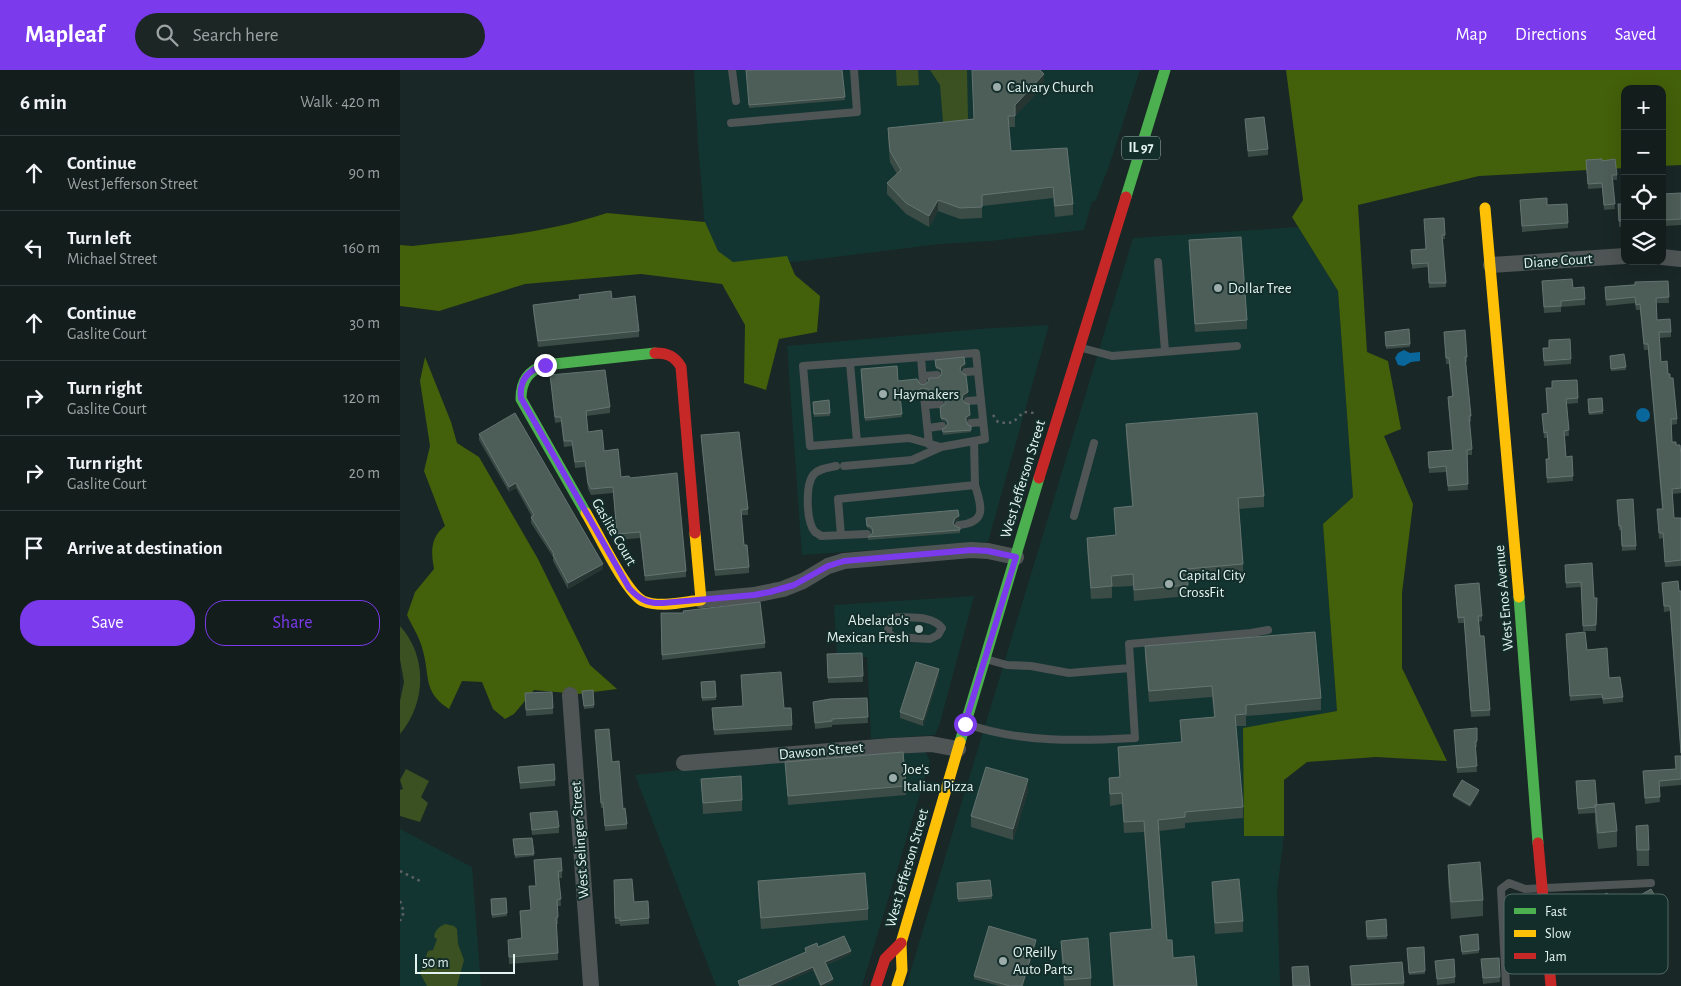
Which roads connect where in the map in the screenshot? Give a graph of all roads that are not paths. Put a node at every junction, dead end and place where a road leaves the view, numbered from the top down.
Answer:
1 (732, 70) edge
2 (854, 70) edge
3 (1165, 70) edge
4 (736, 101) dead end
5 (731, 123) dead end
6 (1485, 208) dead end
7 (1621, 256) edge
8 (1666, 257) edge
9 (1681, 259) edge
10 (1158, 262) dead end
11 (1491, 265) junction
12 (1237, 346) dead end
13 (1080, 348) junction
14 (1165, 351) junction
15 (921, 357) junction
16 (850, 363) junction
17 (978, 371) junction
18 (966, 372) dead end
19 (937, 375) dead end
20 (981, 400) junction
21 (968, 401) dead end
22 (940, 404) dead end
23 (983, 422) junction
24 (971, 423) dead end
25 (942, 426) dead end
26 (928, 428) junction
27 (856, 442) junction
28 (974, 442) junction
29 (1094, 443) dead end
30 (929, 444) junction
31 (941, 447) junction
32 (975, 485) junction
33 (1074, 516) dead end
34 (959, 526) edge
35 (867, 534) dead end
36 (841, 535) junction
37 (1016, 557) junction
38 (702, 600) junction
39 (942, 628) joint
40 (1268, 630) dead end
41 (985, 659) junction
42 (1130, 668) junction
43 (570, 695) dead end
44 (965, 724) junction
45 (958, 750) junction
46 (684, 763) dead end
47 (1651, 883) dead end
48 (1542, 888) junction
49 (1543, 894) edge
50 (901, 943) junction
51 (1504, 947) edge
52 (591, 986) edge
53 (876, 986) edge
54 (897, 986) edge

1 - 4 lane
2 - 5 lane
3 - 13 street, West Jefferson Street / IL 97
6 - 11 street, West Enos Avenue
7 - 11 street, Diane Court
8 - 9 street
10 - 14 lane
11 - 48 street, West Enos Avenue
12 - 14 lane
13 - 14 lane
13 - 37 street, West Jefferson Street / IL 97
15 - 16 lane
15 - 17 lane
15 - 19 lane
16 - 27 lane
16 - 27 lane
17 - 18 lane
17 - 20 lane
20 - 21 lane
20 - 23 lane
22 - 26 lane
23 - 24 lane
23 - 28 lane
25 - 26 lane
26 - 30 lane
27 - 30 lane
28 - 31 lane
28 - 32 lane
29 - 33 lane
30 - 31 lane
31 - 36 lane
32 - 34 lane
32 - 36 lane
35 - 36 lane
37 - 38 street
37 - 41 street, West Jefferson Street / IL 97
38 - 38 street, Gaslite Court
39 - 39 lane
40 - 42 lane
41 - 42 lane
41 - 44 street, West Jefferson Street / IL 97
42 - 44 lane
43 - 52 street, West Selinger Street
44 - 45 street, West Jefferson Street / IL 97
45 - 46 street, Dawson Street
45 - 50 street, West Jefferson Street / IL 97
47 - 48 lane
48 - 49 street, West Enos Avenue
48 - 51 lane
50 - 53 street, IL 97
50 - 54 street, West Jefferson Street / IL 97

